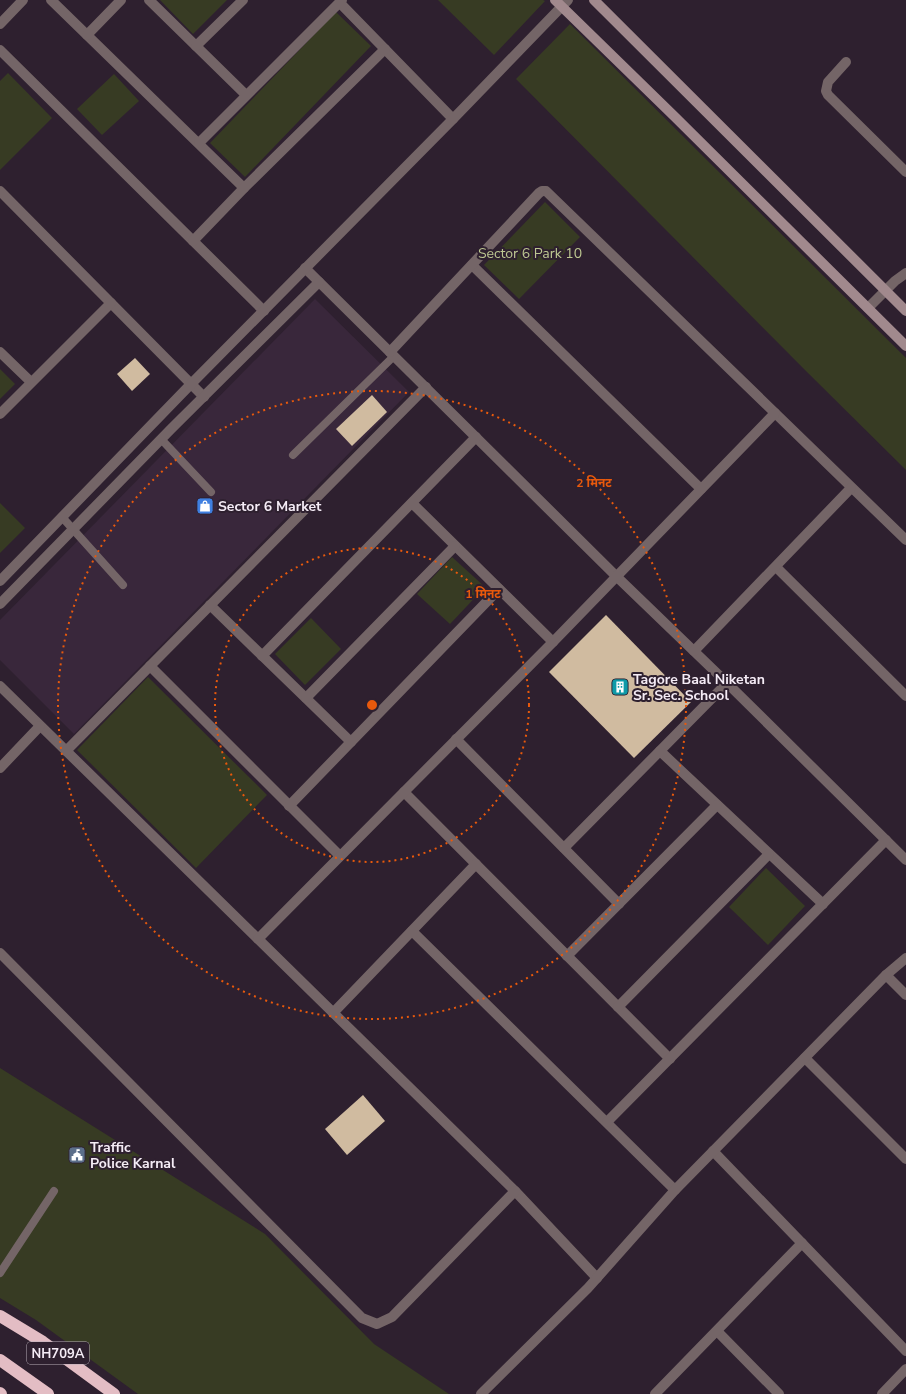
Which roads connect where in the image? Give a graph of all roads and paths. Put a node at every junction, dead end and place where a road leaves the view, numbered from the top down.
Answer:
1 (23, 0) edge
2 (51, 0) edge
3 (121, 0) edge
4 (149, 0) edge
5 (243, 0) edge
6 (594, 0) edge
7 (341, 1) edge
8 (562, 2) edge
9 (0, 24) edge
10 (87, 35) junction
11 (196, 46) junction
12 (385, 49) junction
13 (0, 50) edge
14 (846, 62) dead end
15 (246, 95) junction
16 (453, 119) junction
17 (199, 143) junction
18 (906, 172) edge
19 (244, 188) junction
20 (0, 191) edge
21 (193, 241) junction
22 (472, 265) junction
23 (305, 268) junction
24 (906, 273) edge
25 (319, 282) junction
26 (885, 290) junction
27 (111, 303) junction
28 (868, 308) junction
29 (264, 311) junction
30 (906, 311) edge
31 (906, 346) edge
32 (0, 352) edge
33 (392, 354) junction
34 (31, 382) junction
35 (191, 384) junction
36 (426, 387) junction
37 (204, 397) junction
38 (0, 414) edge
39 (775, 414) junction
40 (476, 436) junction
41 (161, 439) junction
42 (292, 455) dead end
43 (851, 488) junction
44 (701, 489) junction
45 (211, 492) dead end
46 (412, 503) junction
47 (62, 517) junction
48 (74, 529) junction
49 (906, 540) edge
50 (455, 546) junction
51 (776, 567) junction
52 (616, 576) junction
53 (0, 581) edge
54 (123, 585) dead end
55 (499, 589) junction
56 (0, 604) edge
57 (210, 605) junction
58 (553, 642) junction
59 (694, 651) junction
60 (262, 656) junction
61 (150, 666) junction
62 (727, 683) junction
63 (0, 686) edge
64 (906, 696) edge
65 (306, 698) junction
66 (40, 726) junction
67 (456, 739) junction
68 (351, 742) junction
69 (66, 751) junction
70 (660, 751) junction
71 (0, 768) edge
72 (404, 792) junction
73 (717, 805) junction
74 (289, 806) junction
75 (886, 840) junction
76 (564, 848) junction
77 (769, 854) junction
78 (340, 856) junction
79 (906, 860) edge
80 (476, 864) junction
81 (619, 904) junction
82 (822, 904) junction
83 (412, 931) junction
84 (258, 939) junction
85 (0, 953) edge
86 (567, 956) junction
87 (906, 958) edge
88 (886, 975) junction
89 (906, 995) edge
90 (618, 1007) junction
91 (333, 1013) junction
92 (805, 1058) junction
93 (670, 1059) junction
94 (607, 1122) junction
95 (713, 1151) junction
96 (906, 1159) edge
97 (675, 1190) junction
98 (54, 1191) dead end
99 (515, 1191) junction
100 (802, 1243) junction
101 (0, 1273) edge
102 (597, 1278) junction
103 (0, 1316) edge
104 (717, 1331) junction
105 (906, 1351) edge
106 (0, 1360) edge
107 (906, 1369) edge
108 (48, 1394) edge
109 (114, 1394) edge
110 (481, 1394) edge
111 (655, 1394) edge
112 (779, 1394) edge
113 (882, 1394) edge

1 - 9 street
2 - 10 street
3 - 10 street
4 - 11 street
5 - 11 street
6 - 26 street
7 - 12 street
7 - 15 street
8 - 16 street
8 - 28 street
10 - 17 street
11 - 15 street
12 - 16 street
12 - 19 street
13 - 21 street
14 - 18 street
15 - 17 street
16 - 23 street
17 - 19 street
19 - 21 street
20 - 27 street
21 - 29 street
22 - 33 street
22 - 39 street
22 - 44 street
23 - 25 street
23 - 29 street
24 - 26 street
25 - 33 street
25 - 37 street
26 - 28 street
26 - 30 street
27 - 34 street
27 - 35 street
28 - 31 street
29 - 35 street
32 - 34 street
33 - 36 street
33 - 42 lane
34 - 38 street
35 - 37 street
35 - 47 street
36 - 40 street
36 - 57 street
37 - 41 street
39 - 43 street
39 - 44 street
40 - 46 street
40 - 52 street
41 - 45 lane
41 - 48 street
43 - 49 street
43 - 51 street
44 - 52 street
46 - 50 street
46 - 60 street
47 - 48 lane
47 - 53 street
48 - 54 lane
48 - 56 street
50 - 55 street
50 - 65 street
51 - 59 street
51 - 64 street
52 - 58 street
52 - 59 street
55 - 58 street
55 - 68 street
57 - 60 street
57 - 61 street
58 - 67 street
59 - 62 street
60 - 65 street
61 - 69 street
61 - 74 street
62 - 70 street
62 - 75 street
63 - 66 street
65 - 68 street
66 - 69 street
66 - 71 street
67 - 72 street
67 - 76 street
68 - 74 street
69 - 84 street
70 - 73 street
70 - 76 street
72 - 78 street
72 - 80 street
73 - 77 street
73 - 81 street
74 - 78 street
75 - 79 street
75 - 82 street
76 - 81 street
77 - 82 street
77 - 90 street
78 - 84 street
80 - 83 street
80 - 86 street
81 - 86 street
82 - 93 street
83 - 91 street
83 - 94 street
84 - 91 street
85 - 99 street
86 - 90 street
87 - 88 street
88 - 89 street
88 - 92 street
90 - 93 street
91 - 99 street
92 - 95 street
92 - 96 street
93 - 94 street
94 - 97 street
95 - 97 street
95 - 100 street
97 - 102 street
98 - 101 lane
99 - 102 street
100 - 104 street
100 - 105 street
102 - 110 street
103 - 109 highway, NH709A
104 - 111 street
104 - 112 street
106 - 108 highway
107 - 113 street

